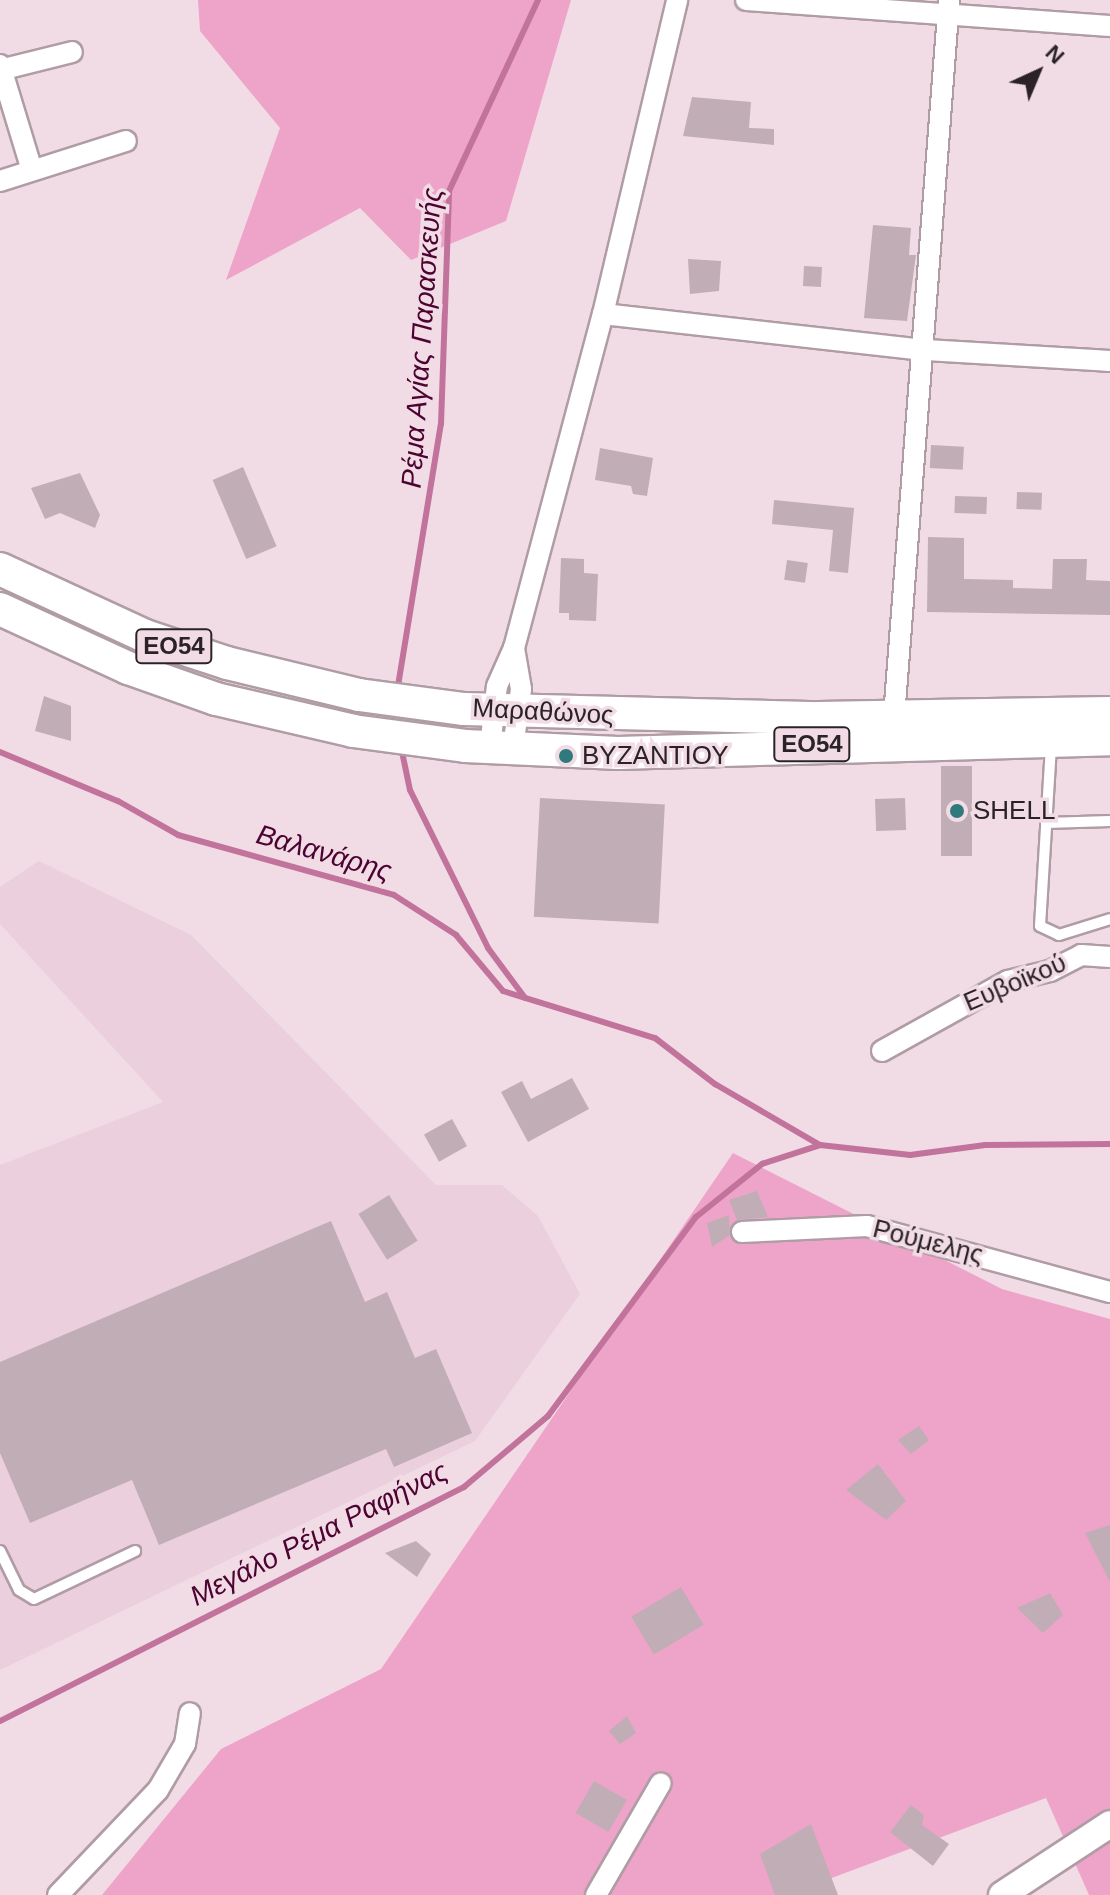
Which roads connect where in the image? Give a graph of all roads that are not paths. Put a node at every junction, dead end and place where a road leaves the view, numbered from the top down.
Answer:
1 (677, 0) edge
2 (746, 0) edge
3 (948, 7) edge
4 (1110, 26) edge
5 (72, 52) dead end
6 (0, 68) edge
7 (126, 141) dead end
8 (32, 170) junction
9 (0, 181) edge
10 (603, 314) junction
11 (926, 350) junction
12 (1110, 361) edge
13 (0, 569) edge
14 (0, 609) edge
15 (506, 711) junction
16 (1110, 713) edge
17 (894, 717) junction
18 (1110, 739) edge
19 (1051, 740) junction
20 (502, 748) junction
21 (1110, 821) edge
22 (1046, 823) junction
23 (1110, 919) edge
24 (1110, 957) edge
25 (882, 1051) dead end
26 (742, 1232) dead end
27 (1110, 1292) edge
28 (0, 1551) edge
29 (135, 1551) dead end
30 (190, 1713) dead end
31 (661, 1783) dead end
32 (1110, 1824) edge
33 (58, 1895) edge
34 (596, 1895) edge
35 (1002, 1895) edge

1 - 10 street
2 - 3 street
3 - 4 street
3 - 11 street
5 - 6 street
6 - 8 street
7 - 8 street
8 - 9 street
10 - 11 street
10 - 15 street
11 - 12 street
11 - 17 street
13 - 15 main road, Μαραθώνος / ΕΟ54
14 - 20 main road, Μαραθώνος / ΕΟ54
15 - 17 main road, Μαραθώνος / ΕΟ54
15 - 20 street
16 - 17 main road, Μαραθώνος / ΕΟ54
18 - 19 main road, Μαραθώνος / ΕΟ54
19 - 20 main road, Μαραθώνος / ΕΟ54
19 - 22 lane
21 - 22 lane
22 - 23 lane
24 - 25 street, Ευβοϊκού
26 - 27 street, Ρούμελης
28 - 29 lane
30 - 33 street
31 - 34 street
32 - 35 street

